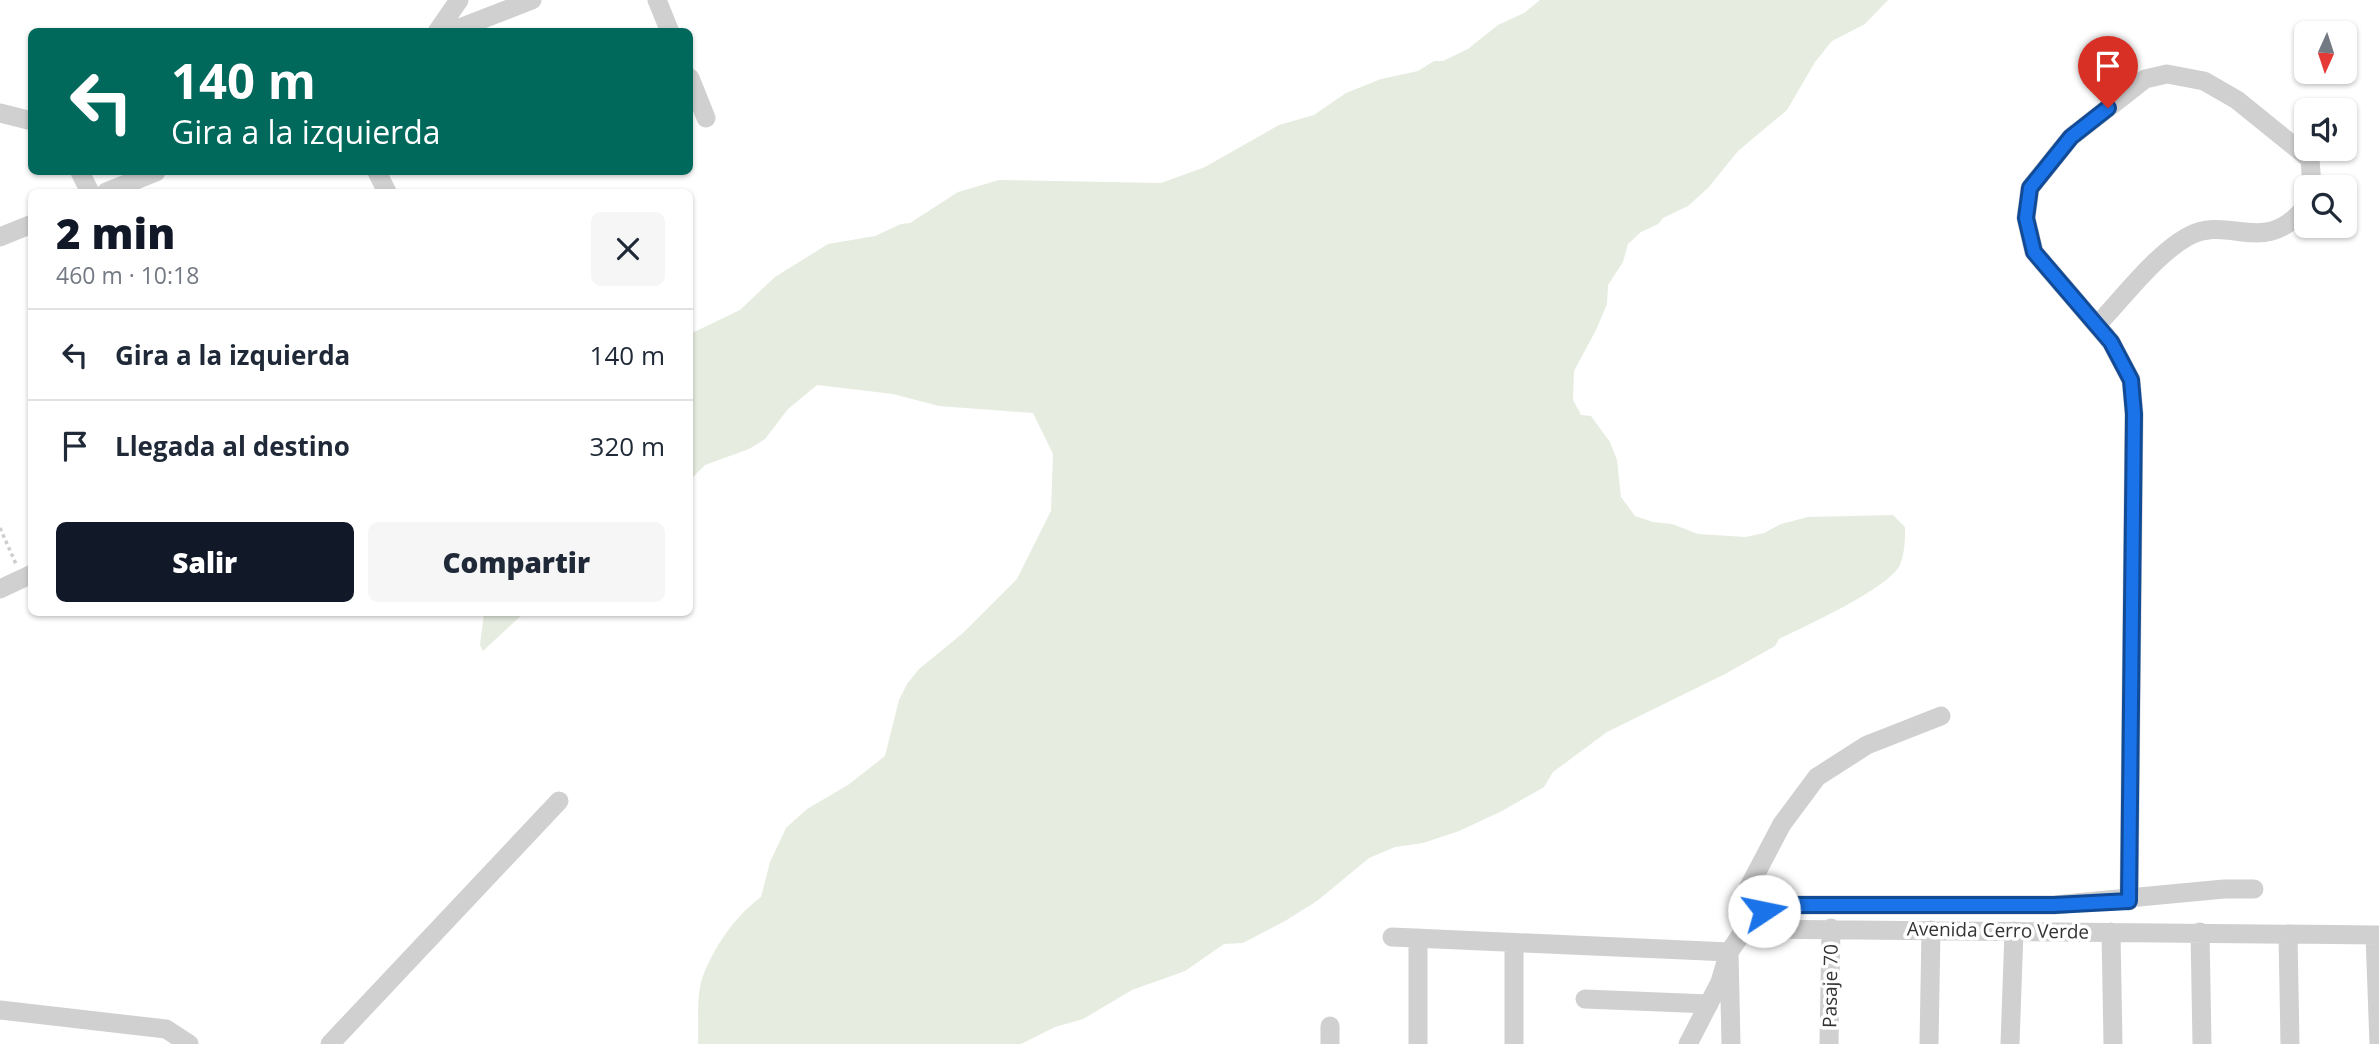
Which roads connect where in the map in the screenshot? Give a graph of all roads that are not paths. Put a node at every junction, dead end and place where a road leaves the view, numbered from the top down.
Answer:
1 (459, 0) edge
2 (532, 0) edge
3 (657, 0) edge
4 (440, 28) edge
5 (459, 28) edge
6 (668, 28) edge
7 (693, 86) edge
8 (0, 113) edge
9 (706, 118) dead end
10 (28, 120) edge
11 (2311, 175) edge
12 (148, 181) edge
13 (117, 189) edge
14 (2294, 221) edge
15 (28, 226) edge
16 (0, 237) edge
17 (2097, 325) junction
18 (27, 576) edge
19 (0, 589) edge
20 (1941, 716) dead end
21 (559, 801) dead end
22 (2254, 890) dead end
23 (2129, 901) junction
24 (1831, 928) junction
25 (1931, 930) junction
26 (1747, 931) junction
27 (2014, 931) junction
28 (2111, 932) junction
29 (2200, 932) junction
30 (2288, 934) junction
31 (2377, 935) edge
32 (1392, 937) dead end
33 (1418, 938) junction
34 (1514, 944) junction
35 (1729, 952) junction
36 (1585, 999) dead end
37 (1709, 1004) junction
38 (0, 1010) edge
39 (189, 1044) edge
40 (330, 1044) edge
41 (1418, 1044) edge
42 (1514, 1044) edge
43 (1688, 1044) edge
44 (1731, 1044) edge
45 (1829, 1044) edge
46 (1929, 1044) edge
47 (2010, 1044) edge
48 (2113, 1044) edge
49 (2202, 1044) edge
50 (2290, 1044) edge
51 (2379, 1044) edge

1 - 4 street
2 - 5 street
3 - 6 street
7 - 9 street
8 - 10 street
11 - 17 street
12 - 13 street
14 - 17 street
15 - 16 street
17 - 23 street
18 - 19 street
20 - 26 street
21 - 40 street
22 - 23 street
23 - 26 street
24 - 25 street, Avenida Cerro Verde
24 - 26 street, Avenida Cerro Verde
24 - 45 street, Pasaje 70
25 - 27 street, Avenida Cerro Verde
25 - 46 street
26 - 35 street
27 - 28 street, Avenida Cerro Verde
27 - 47 street
28 - 29 street, Avenida Cerro Verde
28 - 48 street
29 - 30 street, Avenida Cerro Verde
29 - 49 street
30 - 31 street, Avenida Cerro Verde
30 - 50 street
31 - 51 street
32 - 33 street
33 - 34 street
33 - 41 street
34 - 35 street
34 - 42 street
35 - 37 street
35 - 44 street
36 - 37 street
37 - 43 street
38 - 39 street

